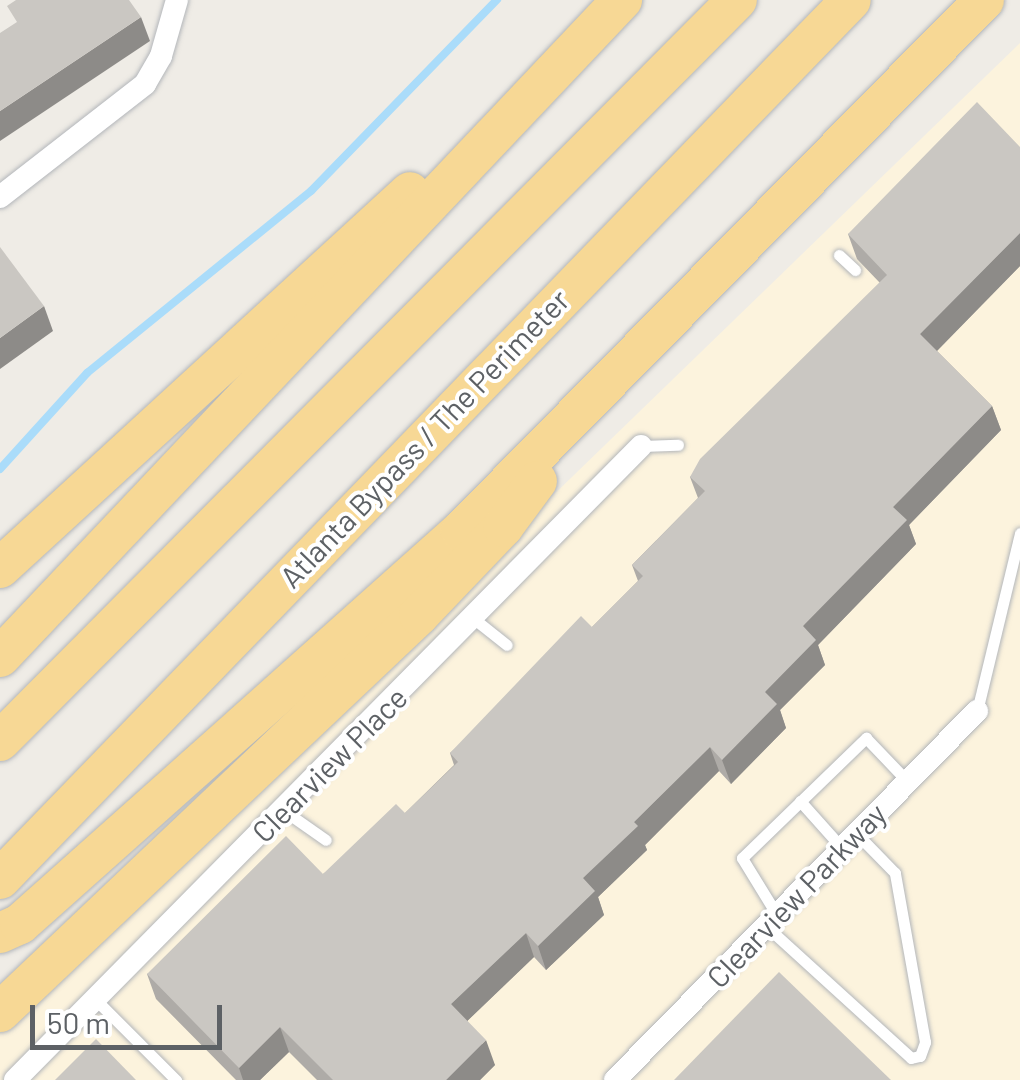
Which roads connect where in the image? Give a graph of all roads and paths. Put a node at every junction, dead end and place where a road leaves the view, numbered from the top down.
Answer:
1 (176, 0) edge
2 (606, 0) edge
3 (622, 0) edge
4 (737, 0) edge
5 (850, 0) edge
6 (863, 0) edge
7 (984, 0) edge
8 (789, 62) junction
9 (0, 197) edge
10 (839, 255) dead end
11 (854, 270) edge
12 (601, 382) junction
13 (678, 445) dead end
14 (642, 446) joint
15 (1020, 533) edge
16 (0, 568) edge
17 (473, 618) junction
18 (507, 645) dead end
19 (0, 657) edge
20 (978, 711) joint
21 (0, 742) edge
22 (908, 782) junction
23 (800, 802) junction
24 (283, 810) junction
25 (326, 840) dead end
26 (850, 841) junction
27 (0, 878) edge
28 (771, 921) junction
29 (0, 933) edge
30 (95, 999) junction
31 (0, 1012) edge
32 (15, 1080) edge
33 (176, 1080) edge
34 (615, 1080) edge

1 - 9 street
2 - 16 highway
3 - 19 highway
4 - 21 highway
5 - 8 highway, Atlanta Bypass / The Perimeter
6 - 8 highway
7 - 12 highway
8 - 27 highway, Atlanta Bypass / The Perimeter
10 - 11 lane
12 - 29 highway
12 - 31 highway
13 - 14 lane
14 - 17 street, Clearview Place
15 - 20 lane
17 - 18 lane
17 - 24 street, Clearview Place
20 - 22 street, Clearview Parkway
22 - 23 lane
22 - 26 street, Clearview Parkway
23 - 26 lane
23 - 28 lane
24 - 25 lane
24 - 30 street, Clearview Place
26 - 28 street, Clearview Parkway
26 - 28 lane
28 - 34 street, Clearview Parkway
30 - 32 street, Clearview Place
30 - 33 lane

